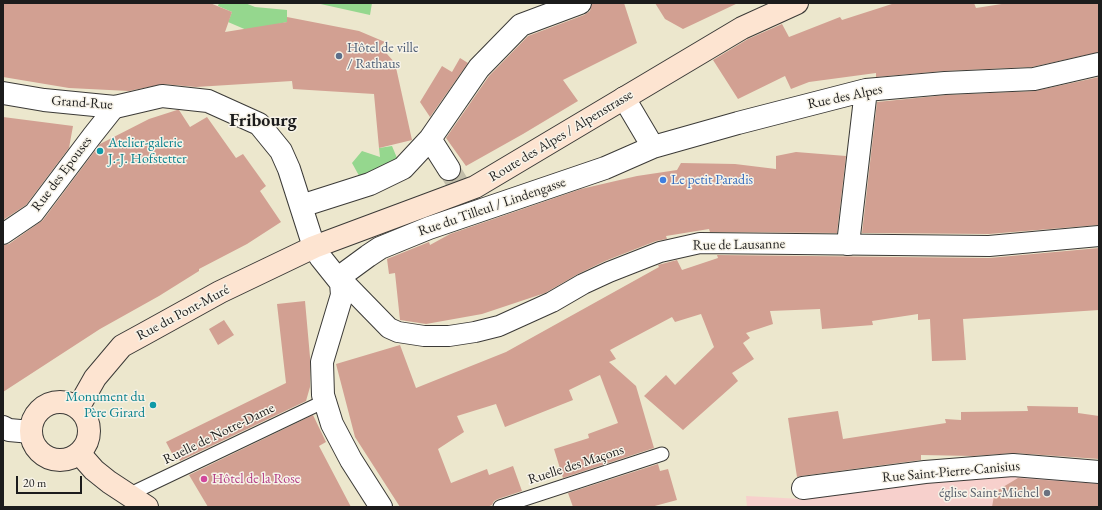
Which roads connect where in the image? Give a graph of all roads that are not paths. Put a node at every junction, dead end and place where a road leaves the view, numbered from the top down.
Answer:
1 (580, 3) edge
2 (797, 3) edge
3 (1099, 64) edge
4 (866, 90) junction
5 (3, 93) edge
6 (624, 98) junction
7 (115, 107) junction
8 (430, 139) junction
9 (653, 147) junction
10 (448, 169) tunnel mouth
11 (301, 206) junction
12 (3, 234) edge
13 (1099, 236) edge
14 (848, 244) junction
15 (314, 247) junction
16 (339, 280) junction
17 (325, 401) junction
18 (78, 408) junction
19 (3, 427) edge
20 (31, 432) junction
21 (79, 453) junction
22 (662, 454) dead end
23 (1099, 472) edge
24 (803, 488) dead end
25 (128, 495) junction
26 (147, 507) edge
27 (381, 507) edge
28 (500, 507) edge

1 - 8 street
2 - 6 main road, Route des Alpes / Alpenstrasse
3 - 4 street, Rue des Alpes
4 - 9 street, Rue des Alpes
4 - 14 street
5 - 7 street, Grand-Rue
6 - 9 street
6 - 15 main road, Route des Alpes / Alpenstrasse
7 - 11 street, Grand-Rue
7 - 12 street, Rue des Epouses
8 - 10 street
8 - 11 street
9 - 16 street, Rue du Tilleul / Lindengasse
11 - 15 street, Rue de Lausanne
13 - 14 street, Rue de Lausanne
14 - 16 street, Rue de Lausanne
15 - 16 street, Rue de Lausanne
15 - 18 main road, Rue du Pont-Muré
16 - 17 street
17 - 25 lane, Ruelle de Notre-Dame
17 - 27 street
18 - 20 main road
18 - 21 main road
19 - 20 street
20 - 21 main road
21 - 25 main road
22 - 28 lane, Ruelle des Maçons
23 - 24 street, Rue Saint-Pierre-Canisius
25 - 26 main road

